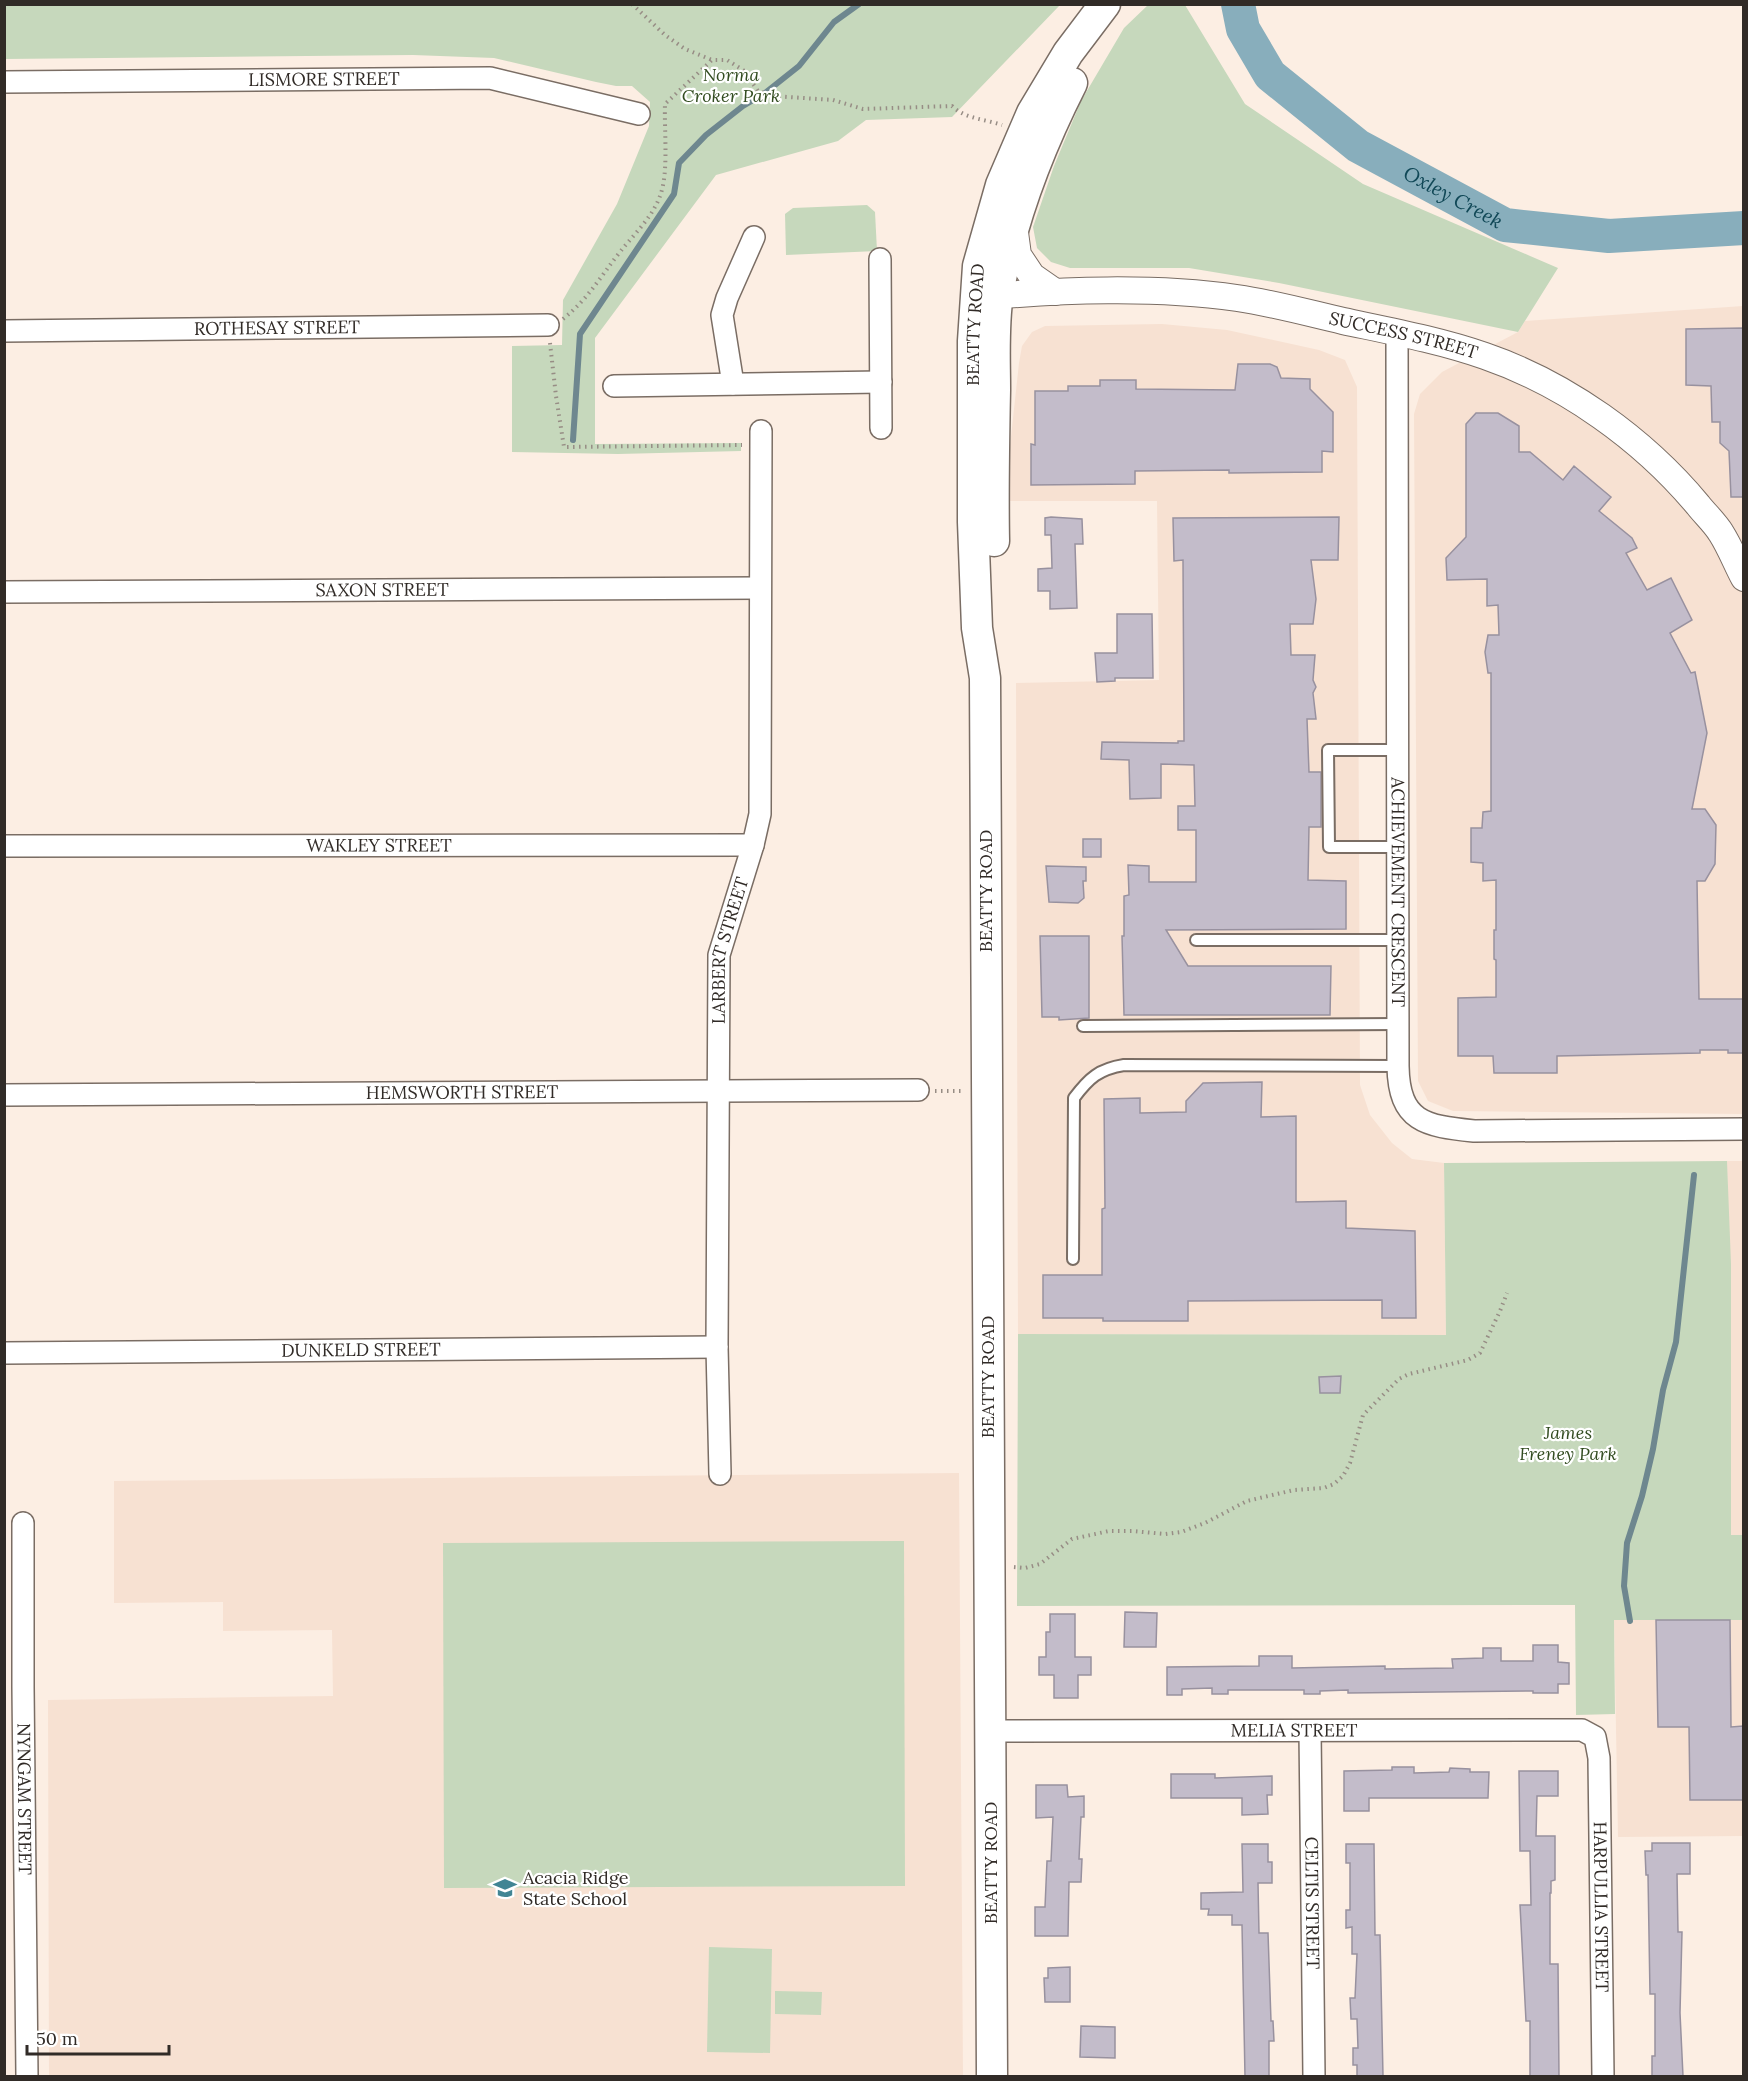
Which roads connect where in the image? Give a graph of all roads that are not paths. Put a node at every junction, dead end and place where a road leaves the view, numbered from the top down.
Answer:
1 (1105, 4) edge
2 (1122, 4) edge
3 (4, 82) edge
4 (639, 114) dead end
5 (1014, 225) junction
6 (754, 237) dead end
7 (880, 259) dead end
8 (1055, 292) junction
9 (986, 297) junction
10 (549, 325) road end
11 (4, 331) edge
12 (1397, 332) junction
13 (880, 382) junction
14 (733, 384) junction
15 (614, 386) dead end
16 (881, 428) dead end
17 (761, 438) road end
18 (1743, 578) edge
19 (760, 588) junction
20 (4, 592) edge
21 (1397, 750) junction
22 (753, 845) junction
23 (4, 846) edge
24 (1397, 848) junction
25 (1196, 940) dead end
26 (1397, 940) junction
27 (1398, 1024) junction
28 (1083, 1026) dead end
29 (1398, 1066) junction
30 (918, 1090) road end
31 (718, 1091) junction
32 (4, 1095) edge
33 (1743, 1129) edge
34 (1073, 1259) dead end
35 (717, 1347) junction
36 (4, 1353) edge
37 (720, 1473) dead end
38 (23, 1523) dead end
39 (991, 1731) junction
40 (1310, 1731) junction
41 (1595, 1737) joint
42 (15, 1910) edge
43 (27, 2076) edge
44 (992, 2076) edge
45 (1314, 2076) edge
46 (1603, 2076) edge

1 - 9 main road, BEATTY ROAD
2 - 5 main road, BEATTY ROAD
3 - 4 street, LISMORE STREET
5 - 8 street
5 - 9 main road, BEATTY ROAD
6 - 14 street
7 - 13 street
8 - 9 street, SUCCESS STREET
8 - 12 street, SUCCESS STREET
9 - 39 main road, BEATTY ROAD
10 - 11 street, ROTHESAY STREET
12 - 18 street, SUCCESS STREET
12 - 21 street, ACHIEVEMENT CRESCENT
13 - 14 street
13 - 16 street
14 - 15 street
17 - 19 street, LARBERT STREET
19 - 20 street, SAXON STREET
19 - 22 street, LARBERT STREET
21 - 24 street, ACHIEVEMENT CRESCENT
21 - 24 lane
22 - 23 street, WAKLEY STREET
22 - 31 street, LARBERT STREET
24 - 26 street, ACHIEVEMENT CRESCENT
25 - 26 lane
26 - 27 street, ACHIEVEMENT CRESCENT
27 - 28 lane
27 - 29 street, ACHIEVEMENT CRESCENT
29 - 33 street, ACHIEVEMENT CRESCENT
29 - 34 lane
30 - 31 street, HEMSWORTH STREET
31 - 32 street, HEMSWORTH STREET
31 - 35 street, LARBERT STREET
35 - 36 street, DUNKELD STREET
35 - 37 street, LARBERT STREET
38 - 42 street, NYNGAM STREET
39 - 40 street, MELIA STREET
39 - 44 main road, BEATTY ROAD
40 - 41 street, MELIA STREET
40 - 45 street, CELTIS STREET
41 - 46 street, HARPULLIA STREET
42 - 43 street, NYNGAM STREET

